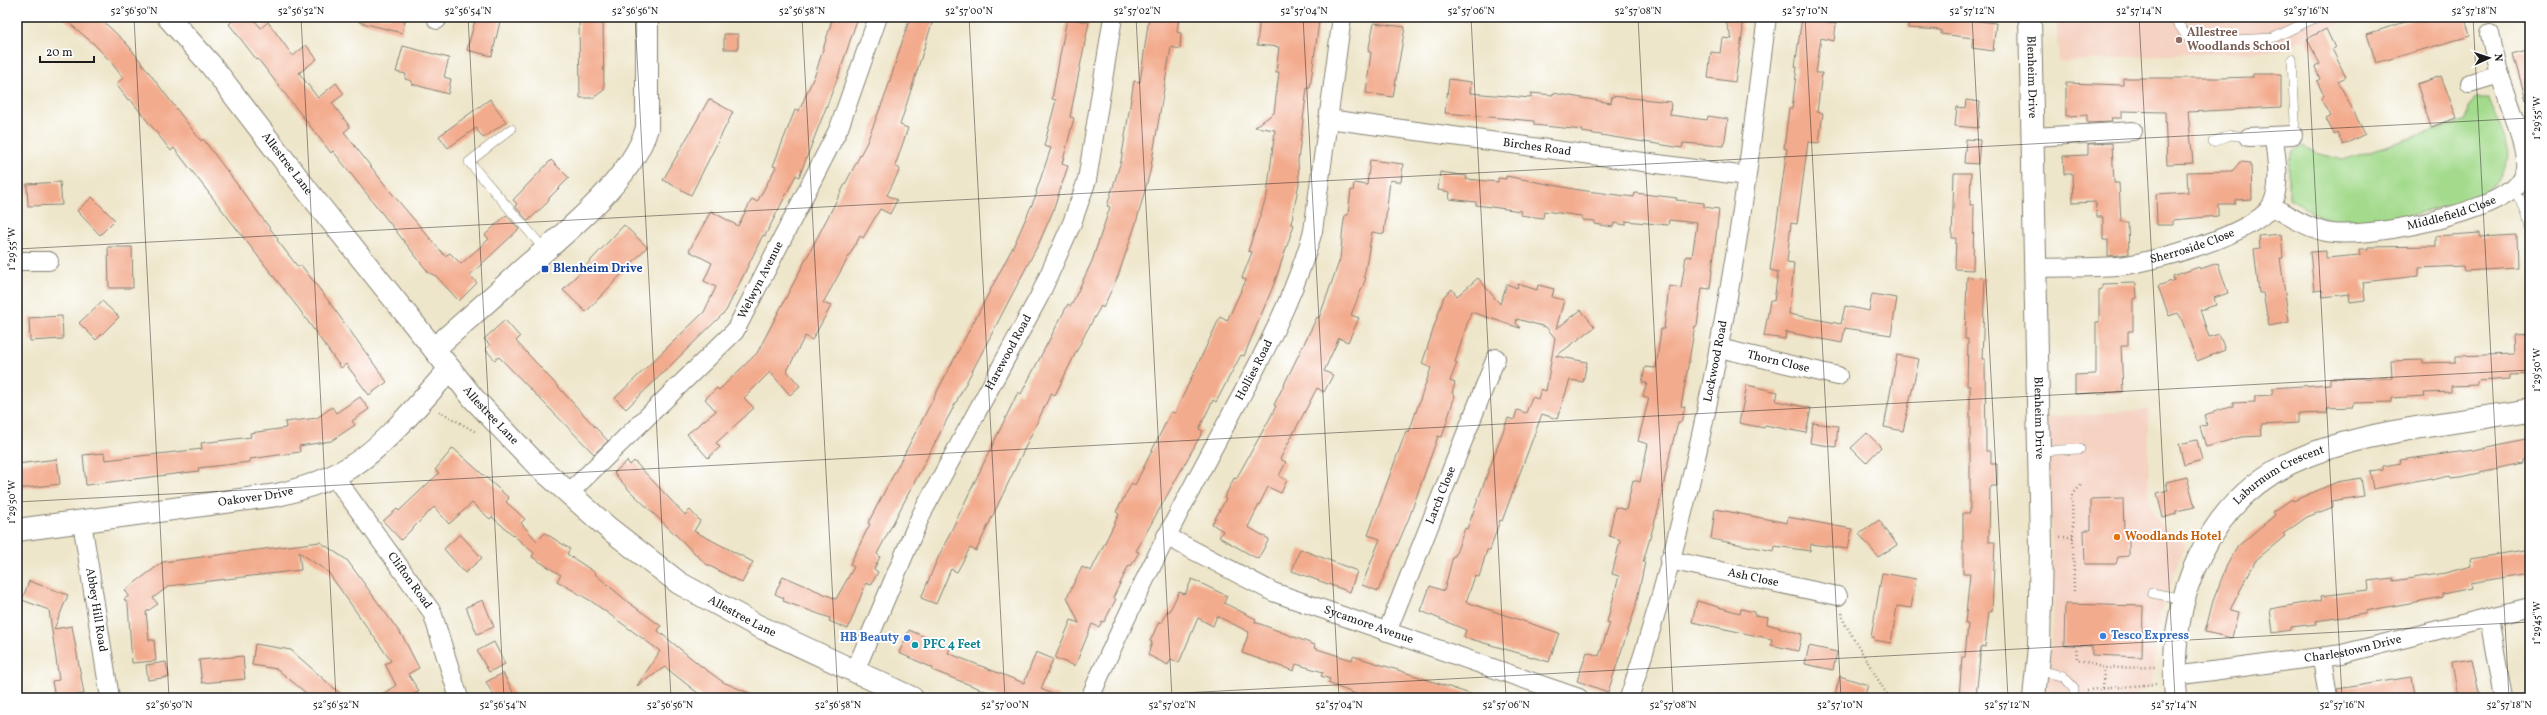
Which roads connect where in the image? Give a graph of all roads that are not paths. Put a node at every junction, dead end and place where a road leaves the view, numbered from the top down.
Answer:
1 (168, 17) edge
2 (647, 17) edge
3 (878, 17) edge
4 (1113, 17) edge
5 (1342, 17) edge
6 (1767, 17) edge
7 (2030, 17) edge
8 (2177, 17) edge
9 (2317, 17) edge
10 (2490, 34) dead end
11 (2292, 59) dead end
12 (2500, 74) junction
13 (2470, 83) dead end
14 (1328, 119) junction
15 (512, 128) dead end
16 (2133, 131) dead end
17 (2293, 136) joint
18 (2034, 137) junction
19 (2249, 137) joint
20 (2274, 137) junction
21 (2213, 142) dead end
22 (2528, 161) edge
23 (1746, 176) junction
24 (2512, 189) junction
25 (2271, 206) junction
26 (2530, 230) edge
27 (545, 250) junction
28 (17, 261) edge
29 (49, 261) dead end
30 (2035, 268) junction
31 (1719, 348) junction
32 (434, 349) junction
33 (1496, 358) dead end
34 (450, 369) junction
35 (1838, 376) dead end
36 (2530, 410) edge
37 (2080, 449) dead end
38 (2039, 451) junction
39 (334, 476) junction
40 (568, 494) junction
41 (82, 522) junction
42 (17, 530) edge
43 (1166, 536) junction
44 (1669, 560) junction
45 (2152, 593) dead end
46 (1838, 596) road end
47 (2183, 600) junction
48 (2530, 608) edge
49 (2489, 618) junction
50 (1387, 632) junction
51 (2322, 658) junction
52 (2036, 670) junction
53 (855, 671) junction
54 (2174, 681) edge
55 (2074, 694) edge
56 (110, 698) edge
57 (459, 698) edge
58 (912, 698) edge
59 (1090, 698) edge
60 (1579, 698) edge
61 (1629, 698) edge
62 (2034, 698) edge
63 (2328, 698) edge
64 (2503, 698) edge

1 - 32 street, Allestree Lane
2 - 27 street
3 - 40 street, Welwyn Avenue
4 - 53 street, Harewood Road
5 - 14 street, Hollies Road
6 - 23 street, Lockwood Road
7 - 18 street, Blenheim Drive
8 - 9 lane
10 - 12 street, Middlefield Close
11 - 17 lane
12 - 13 street
12 - 22 street, Middlefield Close
14 - 23 street, Birches Road
14 - 43 street, Hollies Road
15 - 27 lane
16 - 18 street
17 - 20 street
18 - 30 street, Blenheim Drive
19 - 20 street
19 - 21 lane
20 - 25 street, Sherroside Close
22 - 24 street, Middlefield Close
23 - 31 street, Lockwood Road
24 - 25 street, Middlefield Close
24 - 26 lane
25 - 30 street, Sherroside Close
27 - 32 street
28 - 29 street
30 - 38 street, Blenheim Drive
31 - 35 street, Thorn Close
31 - 44 street, Lockwood Road
32 - 34 street, Allestree Lane
33 - 50 street, Larch Close
34 - 39 street, Oakover Drive
34 - 40 street, Allestree Lane
36 - 47 street, Laburnum Crescent
37 - 38 lane
38 - 52 street, Blenheim Drive
39 - 41 street, Oakover Drive
39 - 57 street, Clifton Road
40 - 53 street, Allestree Lane
41 - 42 street, Oakover Drive
41 - 56 street, Abbey Hill Road
43 - 50 street, Sycamore Avenue
43 - 59 street, Hollies Road
44 - 46 street, Ash Close
44 - 61 street, Lockwood Road
45 - 47 lane
47 - 54 street, Laburnum Crescent
48 - 49 street, Charlestown Drive
49 - 51 street, Charlestown Drive
49 - 64 street
50 - 60 street, Sycamore Avenue
51 - 54 street, Charlestown Drive
51 - 63 street
52 - 55 lane
52 - 62 street, Blenheim Drive
53 - 58 street, Allestree Lane

